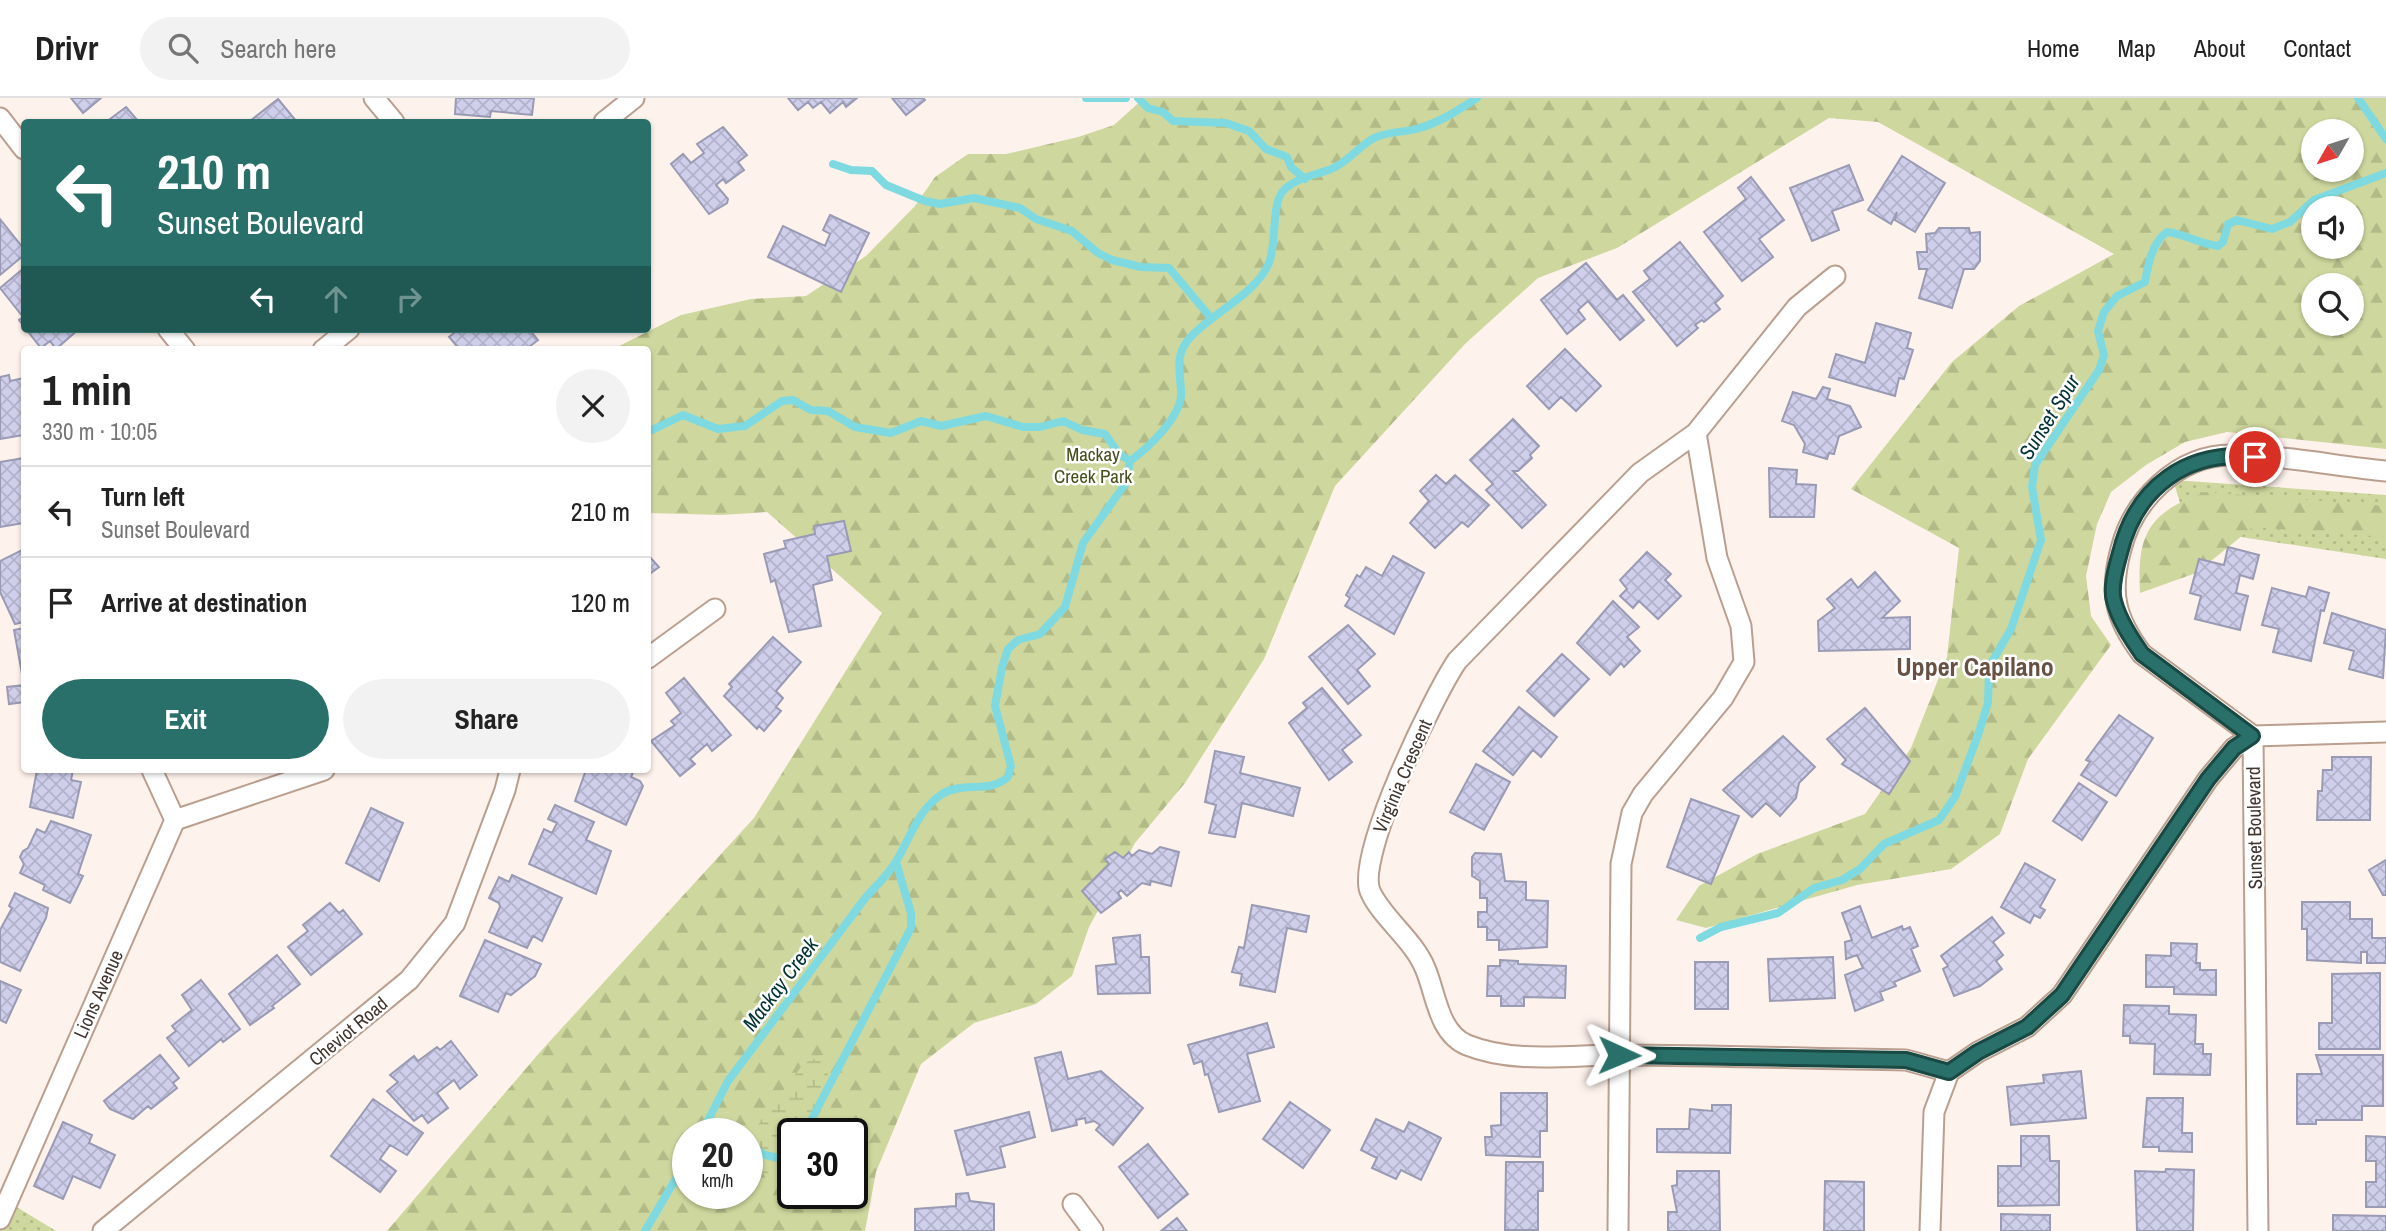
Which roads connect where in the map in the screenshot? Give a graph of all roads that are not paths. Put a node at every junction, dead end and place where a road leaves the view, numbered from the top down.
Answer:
1 (374, 98) edge
2 (634, 98) edge
3 (0, 118) edge
4 (392, 119) edge
5 (608, 119) edge
6 (21, 145) edge
7 (1835, 276) dead end
8 (344, 333) edge
9 (328, 346) edge
10 (1696, 433) junction
11 (2386, 471) edge
12 (715, 609) dead end
13 (651, 656) edge
14 (2386, 732) edge
15 (2252, 736) junction
16 (153, 773) edge
17 (315, 773) edge
18 (509, 773) edge
19 (175, 820) junction
20 (1619, 1055) junction
21 (1949, 1072) junction
22 (1073, 1204) dead end
23 (0, 1219) edge
24 (103, 1231) edge
25 (1093, 1231) edge
26 (1618, 1231) edge
27 (1930, 1231) edge
28 (2258, 1231) edge

1 - 4 street
2 - 5 street
3 - 6 street
7 - 10 street, Virginia Crescent
8 - 9 street
10 - 20 street
10 - 20 street, Virginia Crescent
11 - 15 street
12 - 13 street
14 - 15 street
15 - 21 street
15 - 28 street, Sunset Boulevard
16 - 19 street
17 - 19 street
18 - 24 street, Cheviot Road
19 - 23 street, Lions Avenue
20 - 21 street, Virginia Crescent
20 - 26 street
21 - 27 street
22 - 25 street

